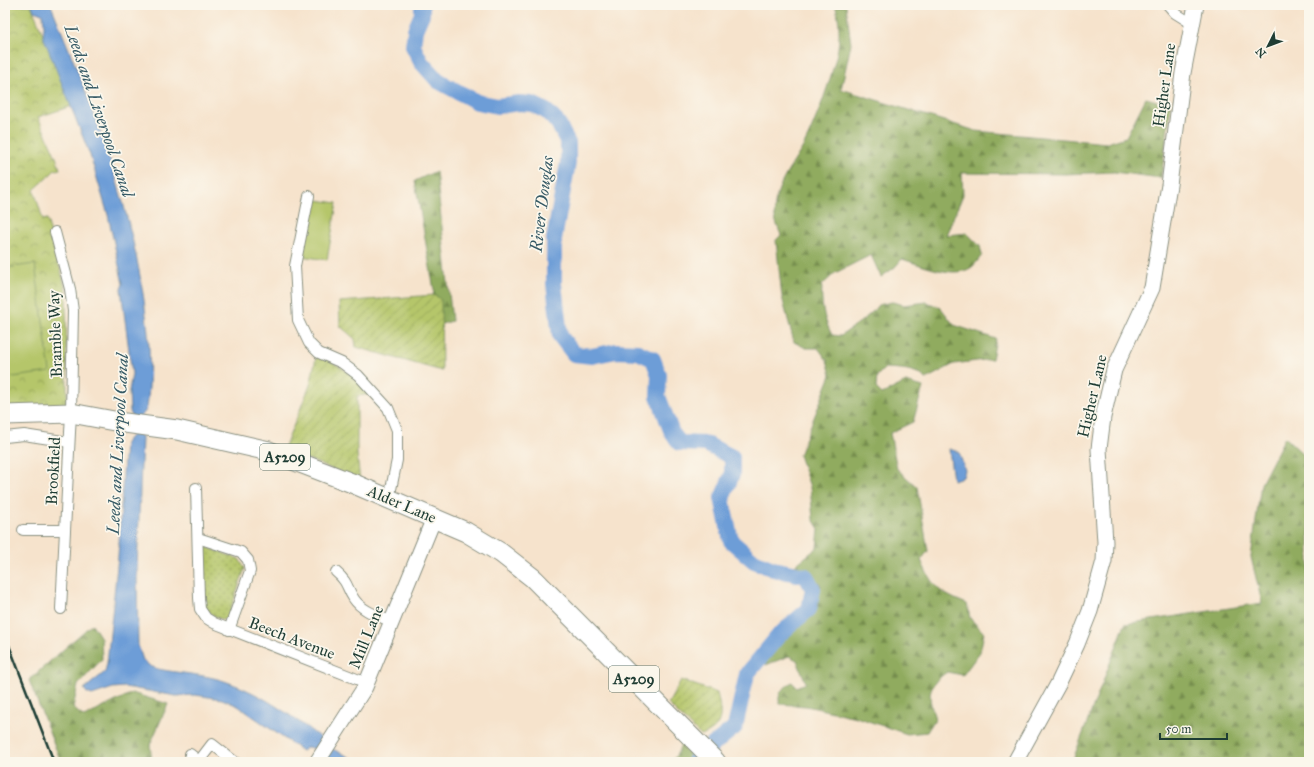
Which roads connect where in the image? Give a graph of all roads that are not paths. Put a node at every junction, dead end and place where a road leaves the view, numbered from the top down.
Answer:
1 (1168, 5) edge
2 (1196, 5) edge
3 (1191, 23) junction
4 (309, 196) dead end
5 (55, 232) dead end
6 (71, 413) junction
7 (5, 415) edge
8 (5, 437) edge
9 (69, 442) junction
10 (196, 488) dead end
11 (389, 499) junction
12 (434, 518) junction
13 (21, 530) dead end
14 (65, 530) junction
15 (198, 538) junction
16 (336, 572) dead end
17 (346, 580) junction
18 (336, 587) dead end
19 (61, 609) dead end
20 (392, 622) junction
21 (229, 630) junction
22 (367, 683) junction
23 (190, 754) dead end
24 (714, 760) edge
25 (235, 762) edge
26 (317, 762) edge
27 (1015, 762) edge

1 - 3 street
2 - 3 street, Higher Lane
3 - 27 street, Higher Lane
4 - 11 street
5 - 6 street, Bramble Way
6 - 7 highway, Alder Lane / A5209
6 - 9 street, Brookfield
6 - 11 highway, Alder Lane / A5209
8 - 9 street
9 - 14 street, Brookfield
10 - 15 street, Beech Avenue
11 - 12 highway, Alder Lane / A5209
12 - 20 street, Mill Lane
12 - 24 highway, Alder Lane / A5209
13 - 14 street
14 - 19 street, Brookfield
15 - 21 street, Beech Avenue
15 - 21 street, Beech Avenue
16 - 17 street
17 - 18 street
17 - 20 street
20 - 22 street, Mill Lane
21 - 22 street, Beech Avenue
22 - 26 street, Mill Lane
23 - 25 street

